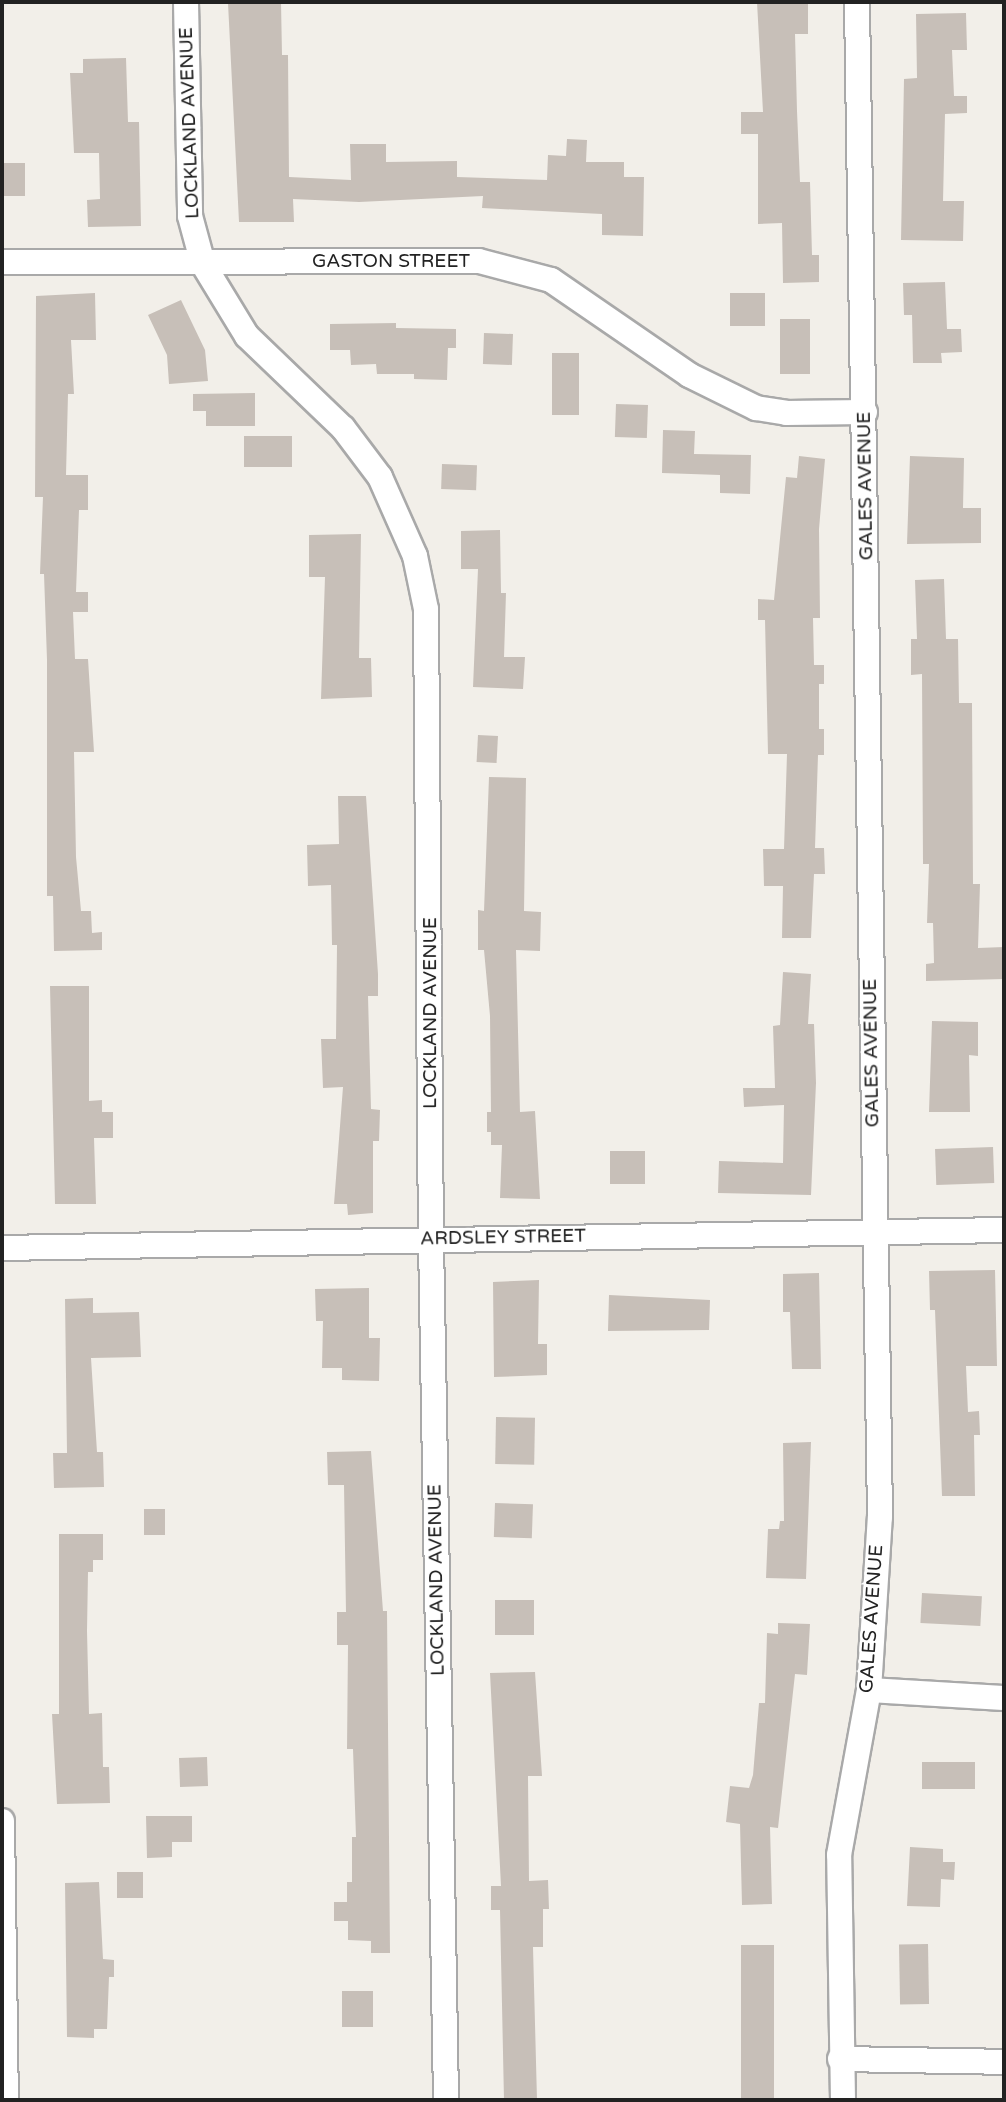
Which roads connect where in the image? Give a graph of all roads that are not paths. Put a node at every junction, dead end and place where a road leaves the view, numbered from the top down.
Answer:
1 (186, 2) edge
2 (856, 2) edge
3 (2, 262) edge
4 (203, 264) junction
5 (865, 412) junction
6 (1004, 1230) edge
7 (874, 1233) junction
8 (431, 1239) junction
9 (2, 1248) edge
10 (869, 1690) junction
11 (1004, 1698) edge
12 (2, 1821) edge
13 (840, 2059) junction
14 (1004, 2062) edge
15 (6, 2100) edge
16 (446, 2100) edge
17 (843, 2100) edge

1 - 4 street, LOCKLAND AVENUE
2 - 5 street, GALES AVENUE
3 - 4 street, GASTON STREET
4 - 5 street, GASTON STREET
4 - 8 street, LOCKLAND AVENUE
5 - 7 street, GALES AVENUE
6 - 7 street, ARDSLEY STREET
7 - 8 street, ARDSLEY STREET
7 - 10 street, GALES AVENUE
8 - 9 street, ARDSLEY STREET
8 - 16 street, LOCKLAND AVENUE
10 - 11 street
10 - 13 street, GALES AVENUE
12 - 15 street
13 - 14 street
13 - 17 street, GALES AVENUE

